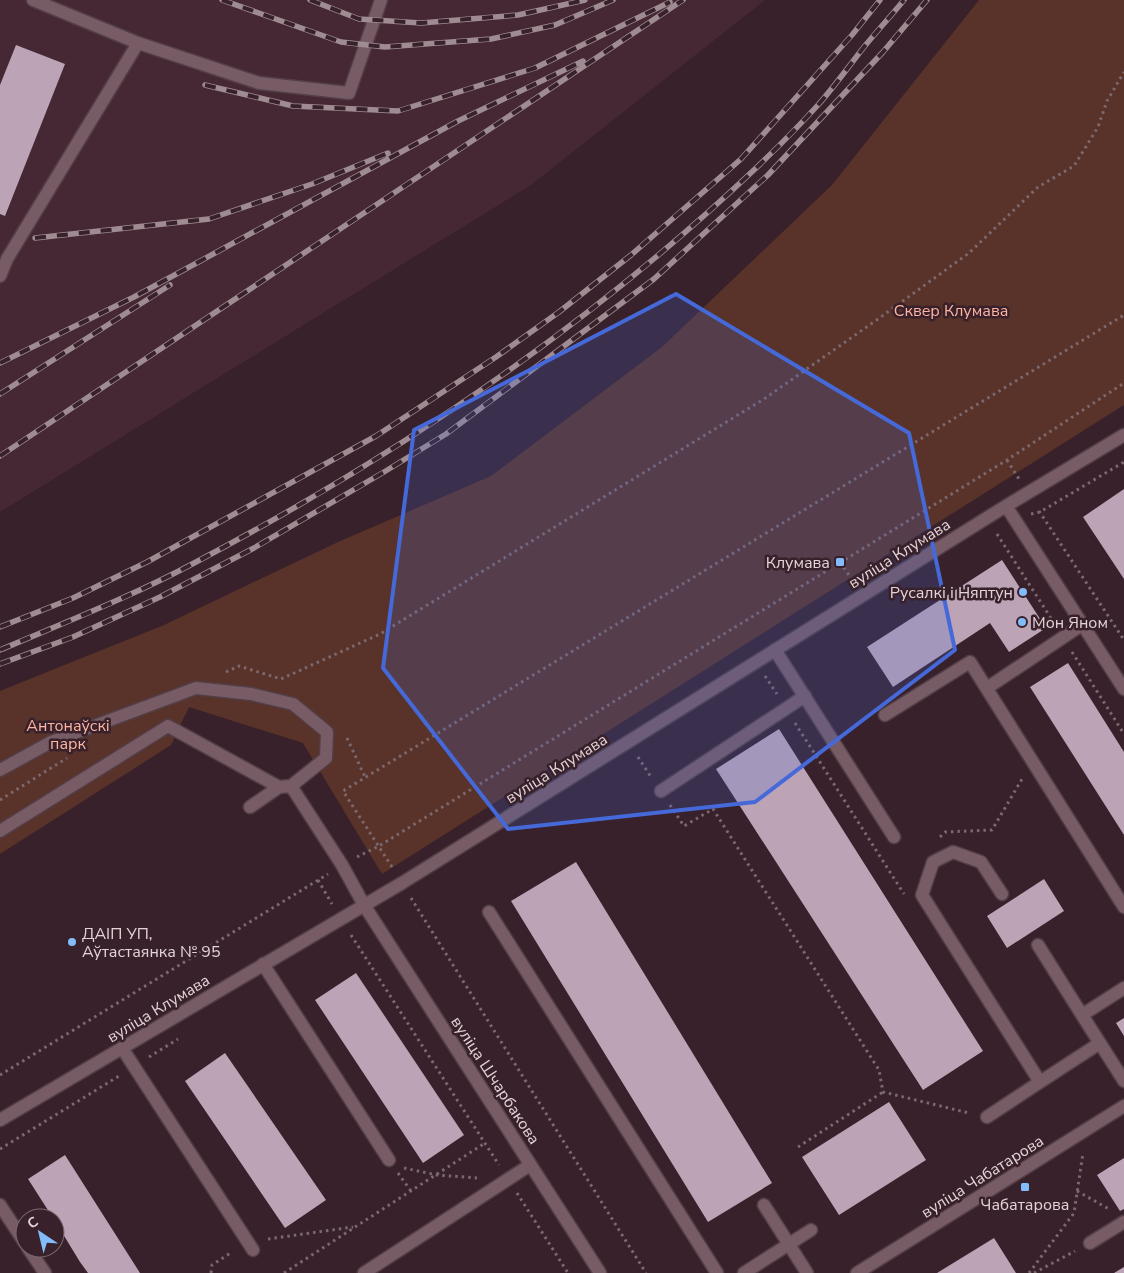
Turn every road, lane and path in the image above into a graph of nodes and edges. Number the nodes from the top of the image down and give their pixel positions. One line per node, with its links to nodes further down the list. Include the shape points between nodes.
1 (32, 0): 3 (street)
2 (381, 0): 3 (street, via 349,93 259,83)
3 (138, 44): 5 (street)
4 (1124, 72): 16 (path, via 1107,102 1098,127 1074,166 1038,187 969,253 764,399 380,634 281,679 239,666)
5 (4, 257): 6 (street)
6 (0, 276)
7 (1124, 315): 34 (path, via 343,791)
8 (1124, 383): 10 (path)
9 (1124, 435): 11 (street, вуліца Клумава)
10 (1007, 460): 11 (path); 34 (path)
11 (1028, 492): 12 (street, вуліца Клумава); 14 (path)
12 (1006, 506): 13 (street); 15 (street, вуліца Клумава)
13 (1083, 624): 18 (street); 19 (street)
14 (1124, 640)
15 (776, 650): 20 (street); 38 (street, вуліца Клумава)
16 (222, 673)
17 (764, 674): 21 (path)
18 (987, 688): 22 (street, via 970,662); 25 (street)
19 (1124, 689)
20 (805, 696): 21 (street); 32 (street)
21 (786, 708): 28 (street); 39 (path)
22 (885, 716)
23 (72, 754): 29 (path)
24 (636, 754): 28 (path)
25 (1033, 760): 33 (path, via 992,830 944,832); 43 (street)
26 (0, 770): 27 (street, via 51,742 196,688 251,694 292,704 327,732 326,758)
27 (285, 786): 30 (street); 31 (street, via 168,726); 35 (street, вуліца Шчарбакова)
28 (660, 791): 55 (path, via 684,826 714,809 879,1070)
29 (0, 800)
30 (250, 807)
31 (0, 831)
32 (894, 837)
33 (939, 838)
34 (379, 846): 35 (path); 38 (path)
35 (342, 865): 36 (path); 42 (street, вуліца Шчарбакова)
36 (318, 880): 45 (path); 52 (path)
37 (906, 882): 39 (path)
38 (402, 883): 42 (street, вуліца Клумава); 85 (path)
39 (901, 890): 41 (path)
40 (1002, 894): 54 (street, via 981,862 953,852 932,862 922,896)
41 (906, 898)
42 (364, 905): 45 (street, вуліца Клумава); 63 (street, вуліца Шчарбакова)
43 (1124, 906)
44 (489, 912): 86 (street)
45 (341, 919): 47 (street, вуліца Клумава); 59 (path)
46 (1038, 944): 49 (street)
47 (264, 964): 51 (street, вуліца Клумава); 62 (street)
48 (1124, 988): 49 (street)
49 (1082, 1015): 50 (street)
50 (1100, 1044): 53 (street); 54 (street)
51 (122, 1048): 58 (street, вуліца Клумава); 76 (street)
52 (0, 1075)
53 (1124, 1081)
54 (1040, 1082): 57 (street)
55 (883, 1092): 57 (path); 60 (path)
56 (1124, 1106): 89 (street, вуліца Чабатарова)
57 (987, 1117)
58 (0, 1120)
59 (485, 1143): 65 (path); 66 (path)
60 (798, 1146)
61 (1084, 1150): 67 (path)
62 (389, 1160)
63 (530, 1165): 66 (street); 84 (street, вуліца Шчарбакова)
64 (402, 1168): 65 (path)
65 (437, 1174): 66 (path); 71 (path)
66 (508, 1180): 82 (street); 83 (path)
67 (1077, 1190): 70 (path); 90 (path, via 1074,1213)
68 (0, 1205): 72 (street)
69 (764, 1205): 75 (street)
70 (1120, 1217): 74 (street)
71 (356, 1226): 76 (path); 81 (path)
72 (15, 1228)
73 (810, 1230): 75 (street)
74 (1090, 1243): 91 (path)
75 (789, 1244): 87 (street); 88 (street)
76 (251, 1246)
77 (233, 1252): 80 (path, via 212,1265)
78 (35, 1258): 79 (street)
79 (45, 1273)
80 (211, 1273)
81 (284, 1273)
82 (364, 1273)
83 (568, 1273)
84 (600, 1273)
85 (646, 1273)
86 (717, 1273)
87 (744, 1273)
88 (807, 1273)
89 (857, 1273)
90 (1029, 1273)
91 (1034, 1273)

